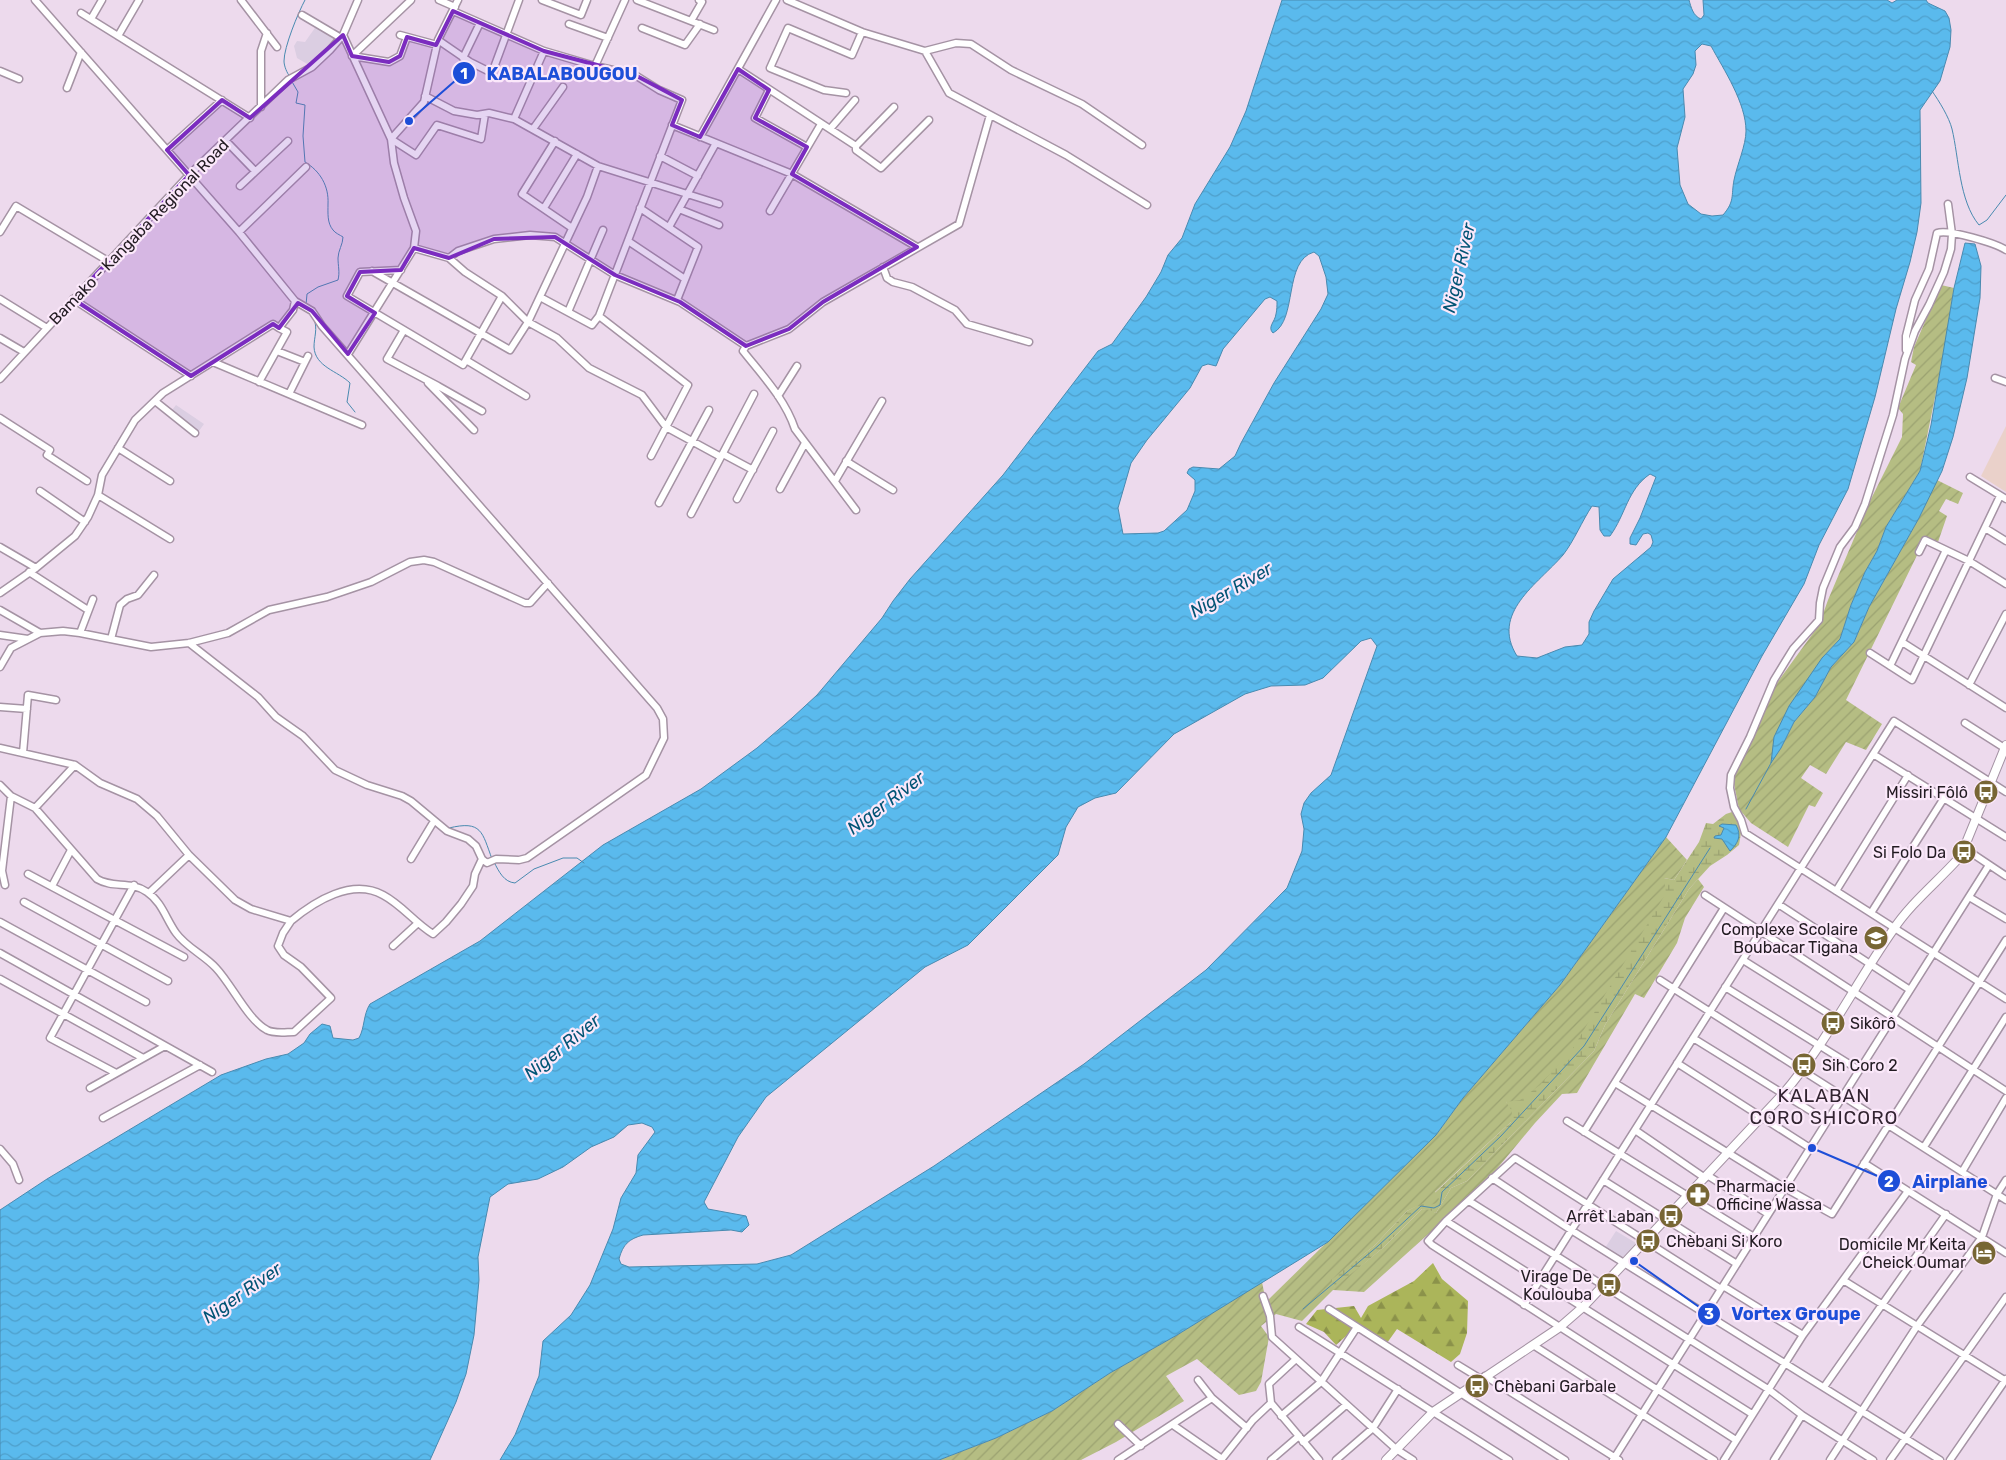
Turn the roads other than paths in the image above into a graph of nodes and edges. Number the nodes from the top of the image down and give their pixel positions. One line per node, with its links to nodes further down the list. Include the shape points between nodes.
1 (35, 0): 38 (street)
2 (102, 0): 21 (street)
3 (139, 0): 31 (street)
4 (241, 0): 29 (street)
5 (358, 0): 32 (street, Bamako - Kangaba Regional Road)
6 (411, 0): 39 (street)
7 (439, 0): 18 (street)
8 (458, 0): 18 (street)
9 (519, 0): 30 (street)
10 (542, 0): 11 (street, via 581,15)
11 (587, 0)
12 (625, 0): 33 (street)
13 (637, 0): 22 (street)
14 (699, 0): 22 (street, via 702,2)
15 (776, 0): 42 (street)
16 (787, 0): 17 (street)
17 (798, 2): 28 (street)
18 (454, 9): 23 (street); 34 (street)
19 (81, 13): 21 (street)
20 (302, 15): 32 (street)
21 (91, 19): 31 (street)
22 (691, 21): 25 (street)
23 (480, 23): 30 (street); 40 (street)
24 (569, 24): 33 (street)
25 (700, 24): 26 (street, via 685,45); 27 (street)
26 (642, 28)
27 (714, 30)
28 (862, 32): 37 (street); 48 (street, via 852,55 788,28 770,68 824,90)
29 (267, 33): 35 (street); 52 (street, via 261,51)
30 (506, 34): 36 (street); 40 (street, via 492,73)
31 (118, 36): 50 (street)
32 (342, 36): 39 (street); 52 (street, Bamako - Kangaba Regional Road, via 312,66 290,79)
33 (608, 38): 41 (street)
34 (438, 43): 39 (street, via 404,36 400,56 390,62); 40 (street); 49 (street)
35 (277, 47)
36 (544, 51): 41 (street); 57 (street)
37 (926, 51): 55 (street, via 949,93); 69 (street, via 956,43 971,44 1011,70 1082,104)
38 (81, 52): 46 (street); 72 (street)
39 (352, 56): 64 (street)
40 (463, 58)
41 (595, 66): 60 (street, via 635,74 682,100)
42 (738, 69): 47 (street); 63 (street)
43 (0, 72): 44 (street)
44 (19, 78)
45 (563, 87): 61 (street)
46 (67, 88)
47 (769, 90): 59 (street); 71 (street, via 755,118)
48 (846, 93)
49 (425, 96): 54 (street, via 454,111); 64 (street, via 424,102)
50 (222, 100): 56 (street); 72 (street)
51 (854, 100): 62 (street)
52 (261, 107): 56 (street, Bamako - Kangaba Regional Road)
53 (894, 107): 70 (street)
54 (485, 114): 57 (street); 64 (street, via 480,139 436,125 416,155)
55 (990, 115): 86 (street, via 1066,154); 101 (street, via 959,224)
56 (250, 118): 65 (street, Bamako - Kangaba Regional Road)
57 (514, 119): 61 (street)
58 (929, 120): 70 (street, via 881,168 856,150)
59 (821, 124): 62 (street); 71 (street)
60 (672, 125): 63 (street); 74 (street)
61 (533, 129): 67 (street)
62 (830, 129): 70 (street)
63 (700, 137): 68 (street)
64 (391, 139): 102 (street, via 394,163 416,231)
65 (226, 140): 77 (street); 79 (street, Bamako - Kangaba Regional Road)
66 (288, 141): 77 (street)
67 (555, 141): 73 (street); 87 (street, via 522,194)
68 (716, 143): 78 (street); 80 (street)
69 (1142, 145)
70 (856, 146)
71 (808, 147): 78 (street)
72 (167, 150): 79 (street)
73 (577, 154): 75 (street); 87 (street)
74 (660, 156): 80 (street); 81 (street)
75 (598, 166): 81 (street); 94 (street)
76 (306, 167): 97 (street)
77 (255, 171): 82 (street)
78 (792, 174): 90 (street); 101 (street)
79 (189, 175): 97 (street); 106 (street, Bamako - Kangaba Regional Road)
80 (698, 176): 83 (street)
81 (650, 182): 83 (street); 88 (street)
82 (240, 186)
83 (688, 194): 84 (street); 89 (street)
84 (718, 204)
85 (1948, 204): 98 (street)
86 (1147, 205)
87 (544, 208): 94 (street)
88 (640, 208): 93 (street); 99 (street)
89 (680, 209): 92 (street); 93 (street)
90 (770, 211)
91 (2, 223): 96 (street); 106 (street, via 16,206)
92 (719, 225)
93 (669, 227): 111 (street, via 698,247)
94 (572, 228): 100 (street)
95 (603, 230): 105 (street)
96 (0, 232)
97 (239, 232): 118 (street)
98 (1952, 234): 103 (street); 133 (street, via 1944,272); 133 (street, via 1940,232 1936,235 1909,327)
99 (628, 240): 110 (street); 111 (street)
100 (565, 242): 104 (street, via 555,237 530,235 494,239 458,251); 105 (street); 114 (street)
101 (917, 247): 107 (street)
102 (414, 248): 104 (street); 108 (street)
103 (2006, 250)
104 (449, 258): 113 (street)
105 (590, 259): 110 (street); 119 (street)
106 (108, 262): 116 (street, Bamako - Kangaba Regional Road)
107 (883, 267): 128 (street, via 886,278 912,287 955,310 967,324); 129 (street, via 823,302 789,329)
108 (401, 270): 109 (street); 112 (street)
109 (372, 271): 112 (street); 120 (street, via 360,272 346,296)
110 (615, 275): 117 (street); 121 (street)
111 (686, 279): 117 (street)
112 (393, 283): 120 (street); 126 (street)
113 (502, 296): 122 (street); 126 (street)
114 (540, 297): 119 (street); 122 (street)
115 (0, 299): 123 (street)
116 (73, 299): 123 (street, Bamako - Kangaba Regional Road); 137 (street)
117 (677, 300): 129 (street)
118 (295, 302): 124 (street); 132 (street, via 312,311)
119 (568, 312): 121 (street, via 592,325)
120 (375, 313): 125 (street); 132 (street)
121 (599, 316): 153 (street, via 688,385)
122 (528, 322): 126 (street, via 510,350); 153 (street, via 557,338 589,368 642,396)
123 (46, 328): 131 (street, Bamako - Kangaba Regional Road)
124 (279, 328): 130 (street, via 287,332); 135 (street, via 273,324)
125 (404, 330): 134 (street, via 463,365); 140 (street, via 387,359)
126 (481, 334): 134 (street)
127 (0, 338): 131 (street)
128 (1029, 342)
129 (746, 346): 146 (street, via 743,351)
130 (277, 351): 141 (street); 143 (street, via 306,359)
131 (24, 352): 139 (street, Bamako - Kangaba Regional Road)
132 (348, 354): 188 (street)
133 (1905, 359): 233 (street, via 1894,415 1865,504 1855,528 1840,547 1823,588 1819,620 1793,649 1774,680 1731,776 1734,807 1746,833)
134 (466, 360): 145 (street)
135 (213, 362): 137 (street); 141 (street)
136 (797, 366): 146 (street)
137 (191, 376): 147 (street)
138 (1995, 378): 142 (street)
139 (0, 379)
140 (425, 380): 150 (street); 154 (street)
141 (259, 382): 143 (street)
142 (2006, 382)
143 (289, 394): 152 (street)
144 (754, 394): 160 (street)
145 (526, 396)
146 (778, 396): 158 (street)
147 (155, 401): 156 (street); 159 (street, via 135,420)
148 (882, 401): 162 (street)
149 (709, 410): 157 (street)
150 (482, 411)
151 (0, 418): 165 (street, via 50,450 47,455)
152 (362, 425)
153 (666, 427): 157 (street); 161 (street)
154 (474, 430)
155 (773, 431): 163 (street)
156 (195, 433)
157 (692, 441): 160 (street); 174 (street)
158 (805, 443): 167 (street); 168 (street)
159 (118, 448): 166 (street); 171 (street, via 102,476)
160 (722, 455): 163 (street); 176 (street)
161 (651, 456)
162 (846, 462): 167 (street); 169 (street)
163 (753, 470): 173 (street)
164 (1970, 477): 172 (street)
165 (87, 481)
166 (170, 481)
167 (834, 481): 175 (street)
168 (780, 489)
169 (893, 490)
170 (40, 491): 177 (street)
171 (98, 496): 177 (street); 179 (street)
172 (2003, 497): 178 (street)
173 (737, 499)
174 (659, 503)
175 (856, 510)
176 (691, 514)
177 (84, 522): 185 (street, via 75,536)
178 (1985, 528): 180 (street); 184 (street)
179 (170, 539)
180 (2006, 541)
181 (0, 547): 185 (street)
182 (1946, 550): 183 (street, via 1925,540); 184 (street); 200 (street)
183 (1919, 552)
184 (1969, 560): 189 (street); 203 (street)
185 (36, 568): 186 (street)
186 (29, 572): 190 (street); 193 (street)
187 (154, 575): 199 (street, via 138,595 120,605)
188 (548, 583): 201 (street, via 530,603 525,603 434,562 410,562 371,582 327,597 269,610 228,633); 231 (street, via 658,708 663,719 664,738 646,775 527,858 487,863)
189 (2006, 584)
190 (0, 593)
191 (93, 599): 193 (street)
192 (0, 610): 195 (street)
193 (88, 610): 196 (street)
194 (2006, 614): 206 (street)
195 (40, 633): 196 (street); 198 (street)
196 (80, 633): 199 (street)
197 (0, 635): 198 (street)
198 (28, 639): 205 (street, via 11,648)
199 (112, 639): 201 (street, via 151,647)
200 (1902, 642): 203 (street); 204 (street)
201 (188, 643): 225 (street, via 258,697 276,717 303,736 335,770 402,796)
202 (1870, 654): 204 (street)
203 (1923, 655): 204 (street, via 1912,680); 206 (street)
204 (1890, 666)
205 (0, 667)
206 (1969, 684): 209 (street)
207 (56, 700): 210 (street, via 28,695)
208 (0, 707): 210 (street)
209 (2006, 708)
210 (27, 709): 214 (street)
211 (1965, 723): 213 (street)
212 (0, 748): 214 (street)
213 (2006, 748): 218 (main road)
214 (23, 753): 216 (street)
215 (1873, 754): 217 (street); 218 (street, via 1894,721); 233 (street)
216 (75, 765): 223 (street); 229 (street, via 100,783 145,805)
217 (1908, 775): 222 (street); 239 (street)
218 (1991, 783): 220 (street); 224 (main road)
219 (0, 785): 221 (street)
220 (2006, 792)
221 (11, 796): 223 (street); 237 (street, via 2,871)
222 (1944, 798): 224 (street); 246 (street)
223 (35, 808): 228 (street)
224 (1977, 819): 226 (street); 227 (main road)
225 (434, 821): 230 (street); 231 (street, via 447,831 468,839 476,846)
226 (2006, 837)
227 (1964, 848): 232 (street); 252 (main road, via 1957,860)
228 (71, 850): 236 (street, via 96,879 105,884); 238 (street)
229 (189, 855): 240 (street); 249 (street, via 235,900)
230 (411, 859)
231 (482, 859): 251 (street, via 473,886 446,922 433,934)
232 (1989, 865): 235 (street); 242 (street)
233 (1801, 868): 239 (street); 244 (street)
234 (28, 874): 238 (street)
235 (2006, 876)
236 (134, 885): 240 (street); 248 (street)
237 (5, 886)
238 (52, 886): 248 (street)
239 (1836, 891): 246 (street)
240 (148, 893): 249 (street, via 162,907 183,941 216,968 256,1023 269,1032 294,1032 333,1001 278,946)
241 (1705, 896): 245 (street)
242 (1969, 897): 247 (street); 258 (street)
243 (24, 902): 255 (street)
244 (1778, 904): 253 (street); 261 (street)
245 (1724, 908): 253 (street); 268 (street)
246 (1871, 913): 252 (street)
247 (2006, 919)
248 (114, 920): 255 (street); 259 (street)
249 (291, 921): 251 (street, via 324,899 355,889 383,895)
250 (0, 922): 262 (street)
251 (418, 923): 256 (street)
252 (1894, 928): 258 (street); 261 (main road)
253 (1760, 932): 260 (street); 270 (street)
254 (2006, 940): 266 (street)
255 (101, 944): 262 (street); 265 (street)
256 (393, 946)
257 (0, 952): 271 (street)
258 (1933, 953): 266 (street); 269 (street)
259 (184, 957)
260 (1743, 960): 267 (street); 278 (street)
261 (1870, 964): 269 (street); 270 (main road)
262 (87, 970): 271 (street); 273 (street)
263 (0, 979): 275 (street)
264 (1660, 980): 268 (street)
265 (168, 981)
266 (1980, 982): 272 (street); 282 (street)
267 (1725, 987): 274 (street); 281 (street)
268 (1673, 988): 274 (street); 291 (street)
269 (1910, 990): 277 (street)
270 (1853, 992): 277 (street); 278 (main road)
271 (74, 994): 275 (street); 280 (street)
272 (2006, 999)
273 (146, 1002)
274 (1710, 1012): 279 (street); 288 (street)
275 (63, 1014): 283 (street); 290 (street, via 50,1038)
276 (2006, 1016): 287 (street)
277 (1892, 1018): 282 (street); 286 (street)
278 (1837, 1019): 281 (main road)
279 (1693, 1038): 284 (street); 294 (street)
280 (165, 1046): 283 (street); 285 (street)
281 (1820, 1046): 286 (street); 288 (main road)
282 (1938, 1047): 287 (street); 302 (street)
283 (144, 1058): 290 (street)
284 (1677, 1063): 297 (street); 298 (street)
285 (200, 1066): 289 (street); 299 (street)
286 (1859, 1070): 295 (street)
287 (1973, 1070): 293 (street); 306 (street)
288 (1803, 1071): 294 (main road); 295 (street)
289 (212, 1072)
290 (116, 1074): 292 (street)
291 (1615, 1083): 297 (street); 304 (street)
292 (90, 1088)
293 (2006, 1091)
294 (1784, 1094): 298 (main road); 301 (street)
295 (1843, 1096): 301 (street); 302 (street)
296 (2006, 1098): 311 (street)
297 (1651, 1105): 303 (street); 308 (street)
298 (1762, 1117): 305 (street); 308 (main road)
299 (103, 1118)
300 (1567, 1121): 304 (street)
301 (1827, 1122): 305 (street)
302 (1888, 1125): 306 (street); 310 (street)
303 (1635, 1130): 309 (street); 312 (street)
304 (1584, 1132): 309 (street)
305 (1810, 1148): 317 (street)
306 (1924, 1148): 311 (street)
307 (0, 1149): 314 (street, via 13,1164)
308 (1728, 1153): 312 (main road); 317 (street)
309 (1620, 1154): 315 (street); 320 (street)
310 (1864, 1163): 317 (street, via 1832,1214); 318 (street)
311 (1962, 1172): 319 (street)
312 (1706, 1176): 320 (main road); 324 (street)
313 (1492, 1178): 322 (street); 323 (street, via 1514,1158); 328 (street)
314 (19, 1180)
315 (1603, 1180): 323 (street); 326 (street)
316 (2006, 1180): 319 (street)
317 (1785, 1188): 324 (street)
318 (1908, 1191): 325 (street); 337 (street)
319 (1997, 1194): 321 (street); 330 (street)
320 (1688, 1196): 326 (main road); 329 (street)
321 (2006, 1200)
322 (1469, 1201): 327 (street); 333 (street)
323 (1588, 1204): 328 (street); 331 (street)
324 (1768, 1214): 329 (street)
325 (1946, 1214): 330 (street); 343 (street)
326 (1666, 1219): 331 (main road); 335 (street)
327 (1446, 1221): 336 (street); 342 (street, via 1428,1241)
328 (1571, 1230): 333 (street); 334 (street)
329 (1754, 1237): 335 (street)
330 (1982, 1237): 332 (street); 347 (street)
331 (1646, 1241): 334 (main road); 339 (street)
332 (2006, 1253)
333 (1555, 1256): 336 (street); 338 (street)
334 (1625, 1264): 338 (main road); 346 (street)
335 (1737, 1264): 339 (street)
336 (1540, 1280): 342 (street); 344 (street)
337 (1843, 1280): 343 (street); 351 (street)
338 (1604, 1286): 344 (main road); 352 (street)
339 (1722, 1287): 346 (street); 351 (street)
340 (1263, 1296): 356 (street, via 1270,1316 1272,1337)
341 (2006, 1297): 355 (street)
342 (1524, 1304): 350 (street)
343 (1882, 1304): 347 (street); 364 (street)
344 (1582, 1307): 350 (main road); 358 (street)
345 (1328, 1310): 349 (street)
346 (1706, 1313): 352 (street); 357 (street)
347 (1917, 1326): 355 (street); 372 (street)
348 (1299, 1327): 354 (street)
349 (1357, 1327): 354 (street); 368 (street)
350 (1560, 1327): 353 (main road); 367 (street)
351 (1803, 1335): 357 (street)
352 (1689, 1340): 358 (street); 366 (street)
353 (1533, 1345): 360 (main road); 374 (street)
354 (1340, 1353): 363 (street); 365 (street)
355 (1964, 1355): 362 (street); 382 (street)
356 (1296, 1359): 363 (street); 370 (street, via 1269,1384)
357 (1784, 1362): 364 (street); 366 (street)
358 (1674, 1364): 367 (street); 375 (street)
359 (1458, 1365): 360 (street)
360 (1483, 1377): 368 (main road); 389 (street)
361 (1198, 1380): 369 (street)
362 (2006, 1380): 405 (street)
363 (1321, 1382): 371 (street); 377 (street)
364 (1824, 1387): 372 (street)
365 (1398, 1389): 373 (street); 381 (street)
366 (1768, 1389): 375 (street); 376 (street)
367 (1658, 1390): 374 (street); 384 (street)
368 (1460, 1393): 373 (main road); 397 (street)
369 (1212, 1398): 379 (street); 380 (street)
370 (1271, 1403): 377 (street); 380 (street)
371 (1346, 1404): 381 (street); 383 (street)
372 (1861, 1410): 382 (street); 385 (street)
373 (1433, 1412): 387 (main road); 396 (street)
374 (1642, 1414): 389 (street); 398 (street)
375 (1752, 1414): 384 (street)
376 (1802, 1415): 385 (street); 400 (street)
377 (1281, 1416): 383 (street)
378 (1118, 1424): 386 (street)
379 (1173, 1425): 386 (street); 388 (street)
380 (1247, 1428): 388 (street)
381 (1373, 1428): 387 (street); 393 (street)
382 (1906, 1438): 403 (street); 404 (street)
383 (1301, 1439): 391 (street); 392 (street)
384 (1736, 1440): 399 (street)
385 (1842, 1441): 401 (street); 402 (street)
386 (1141, 1446): 390 (street)
387 (1396, 1449): 394 (main road); 395 (street)
388 (1222, 1459)
389 (1616, 1459)
390 (1118, 1460)
391 (1271, 1460)
392 (1319, 1460)
393 (1336, 1460)
394 (1386, 1460)
395 (1413, 1460)
396 (1509, 1460)
397 (1565, 1460)
398 (1714, 1460)
399 (1724, 1460)
400 (1774, 1460)
401 (1830, 1460)
402 (1872, 1460)
403 (1890, 1460)
404 (1940, 1460)
405 (1950, 1460)

